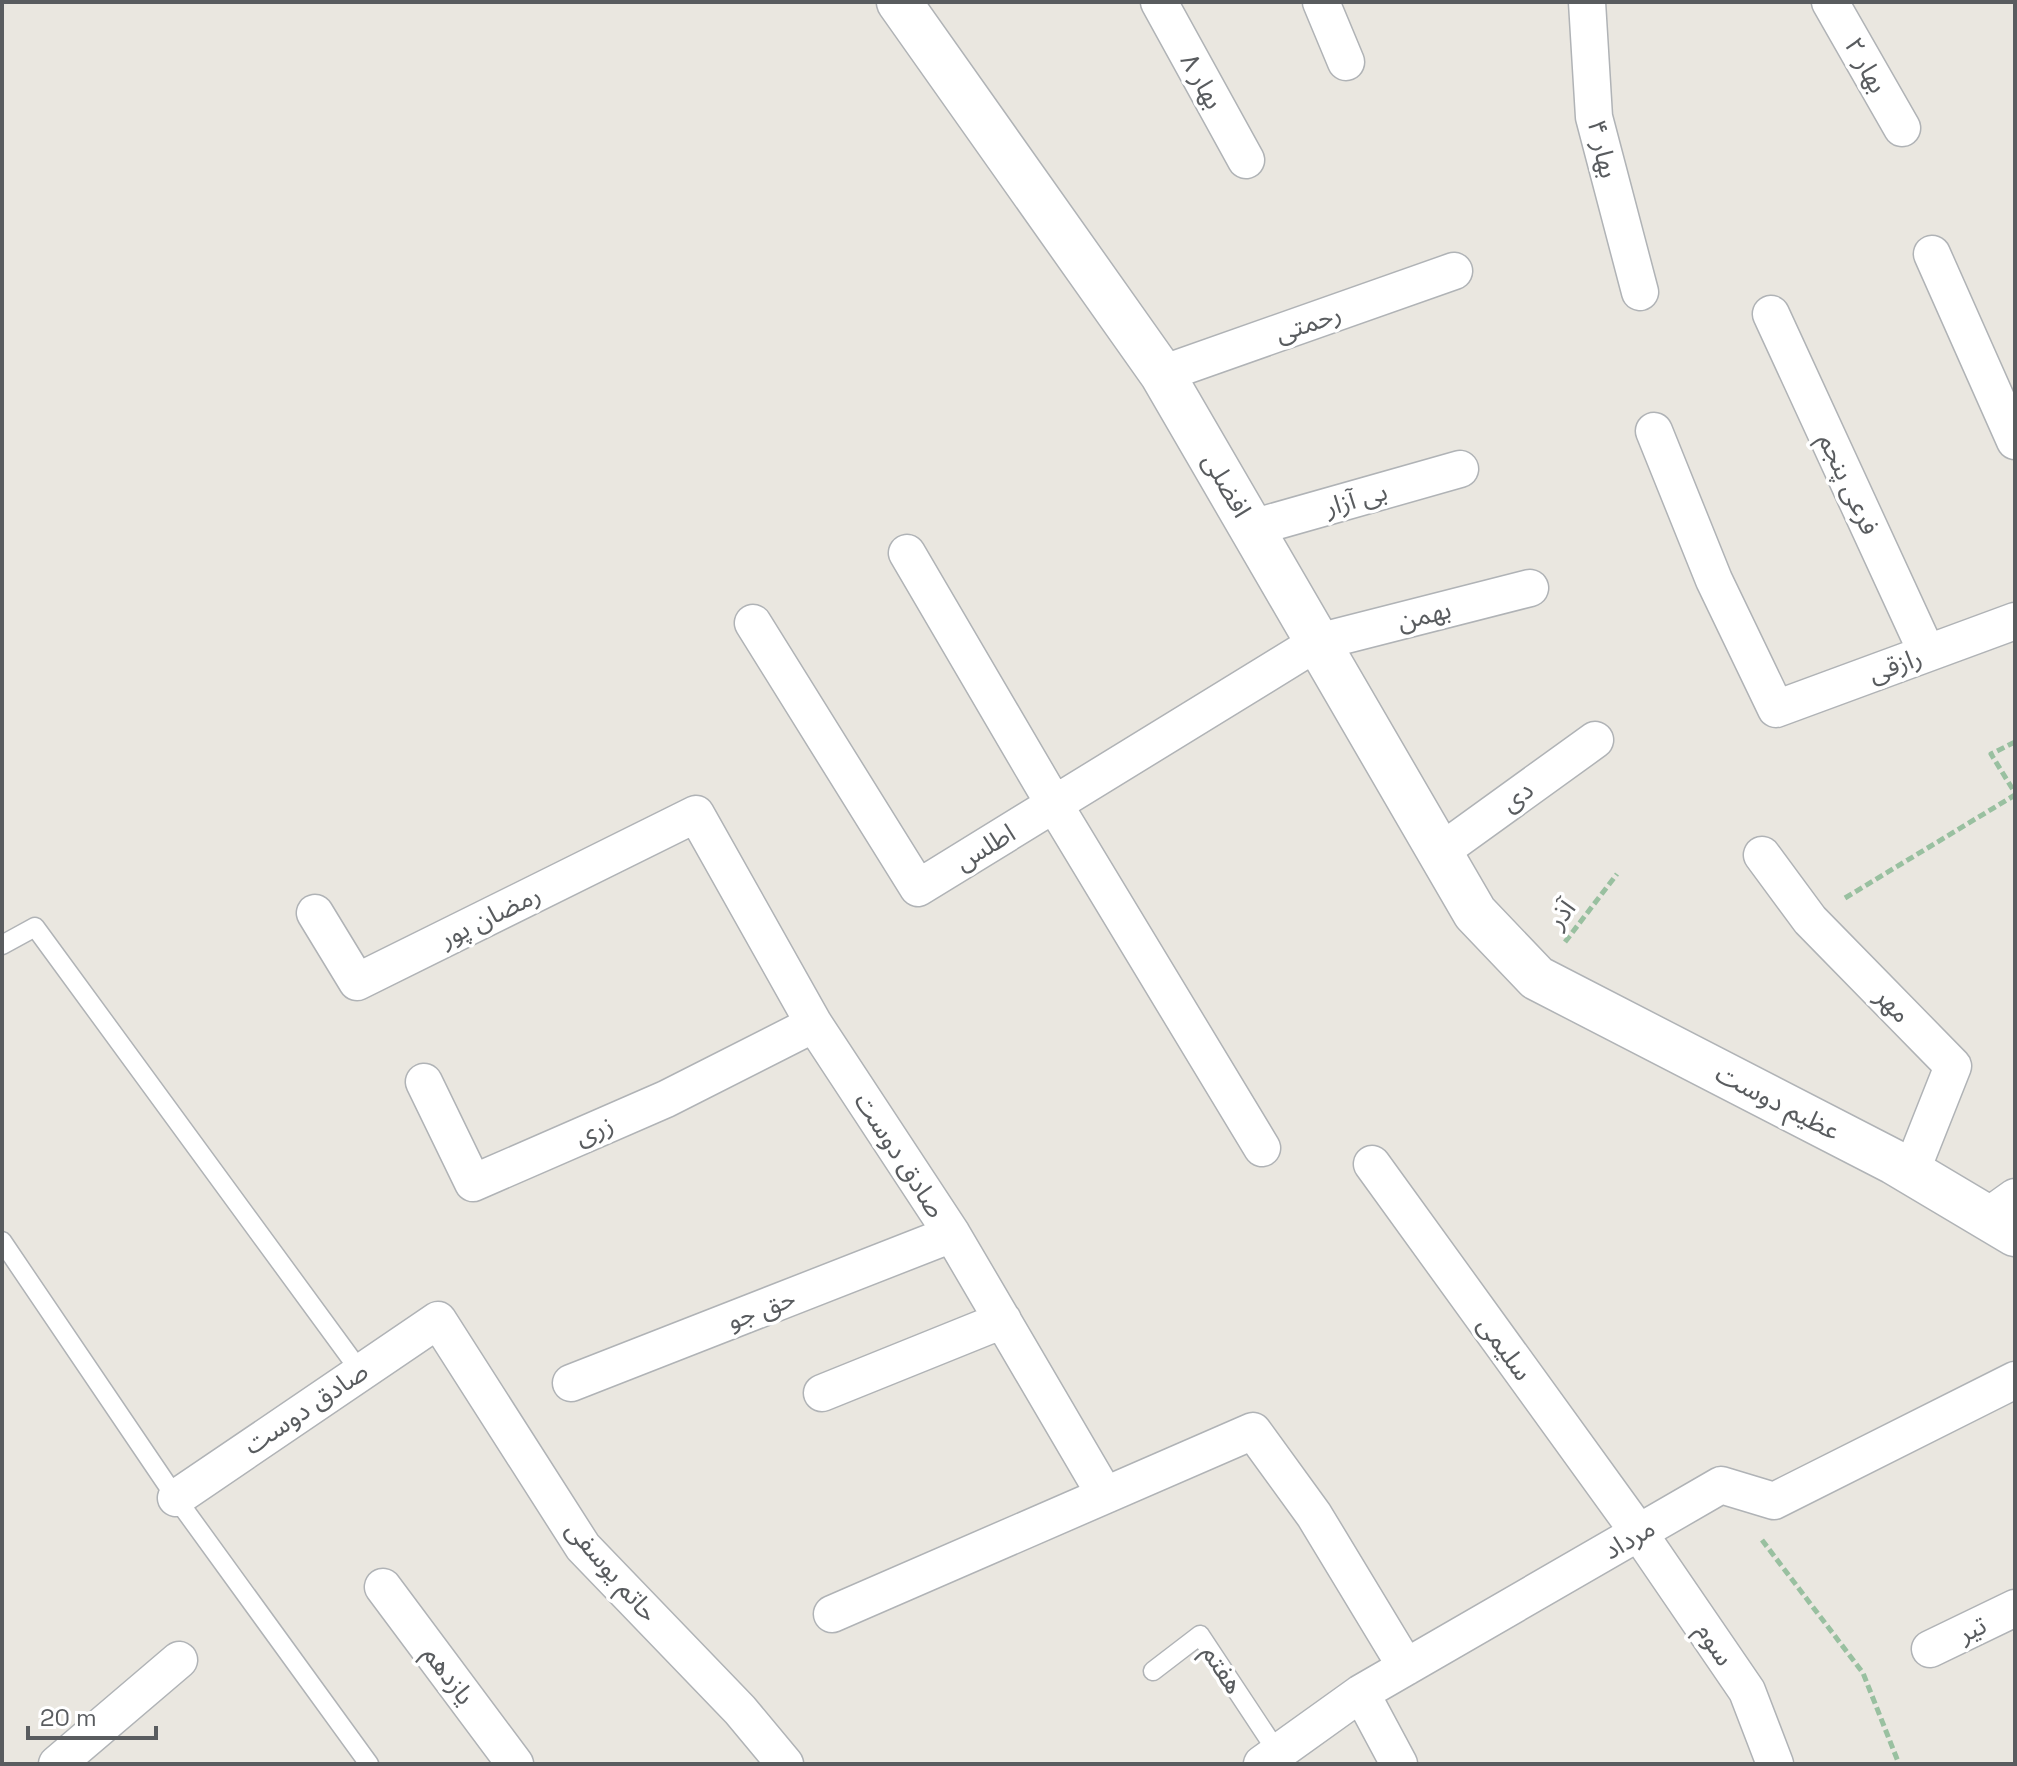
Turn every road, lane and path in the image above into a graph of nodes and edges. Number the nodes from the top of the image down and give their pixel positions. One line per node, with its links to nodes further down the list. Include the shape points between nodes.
1 (899, 2): 13 (street, افضلی)
2 (1159, 2): 8 (street, بهار ۸)
3 (1321, 2): 6 (street)
4 (1587, 2): 11 (street, بهار ۴, via 1594,117)
5 (1830, 2): 7 (street, بهار ۲)
6 (1346, 62)
7 (1902, 128)
8 (1246, 160)
9 (1932, 254): 15 (street)
10 (1454, 271): 13 (street, رحمتی)
11 (1640, 292)
12 (1771, 314): 23 (street, فرعی پنجم)
13 (1162, 374): 17 (street, افضلی)
14 (1654, 431): 23 (street, رازقی, via 1714,580 1776,709)
15 (2015, 441)
16 (1460, 469): 17 (street, بی آزار)
17 (1252, 528): 22 (street, افضلی)
18 (907, 553): 27 (street)
19 (1530, 588): 22 (street, بهمن)
20 (2015, 621): 23 (street, رازقی)
21 (753, 623): 27 (street, اطلس, via 918,888)
22 (1318, 642): 27 (street, اطلس); 29 (street, افضلی)
23 (1927, 653)
24 (1595, 740): 29 (street, دی)
25 (2015, 742): 26 (path, via 1991,754)
26 (2015, 794): 33 (path)
27 (1054, 804): 38 (street)
28 (696, 814): 32 (street, رمضان پور, via 357,982); 36 (street, صادق دوست)
29 (1440, 852): 35 (street, افضلی, via 1475,913)
30 (1762, 855): 33 (street, مهر)
31 (1617, 874): 35 (path, آذر)
32 (315, 913)
33 (1810, 920): 40 (street, مهر, via 1953,1066)
34 (2, 945): 46 (lane, via 35,927)
35 (1537, 978): 40 (street, عظیم دوست)
36 (814, 1024): 37 (street, زری, via 666,1099 473,1183); 42 (street, صادق دوست)
37 (424, 1082)
38 (1262, 1148)
39 (1372, 1164): 53 (street, سلیمی)
40 (1911, 1172): 41 (street, عظیم دوست)
41 (2006, 1216)
42 (952, 1234): 45 (street, صادق دوست); 48 (street, حق جو)
43 (2, 1241): 52 (lane)
44 (438, 1320): 46 (street, صادق دوست); 66 (street, حاتم یوسفی, via 583,1547)
45 (1003, 1320): 49 (street); 51 (street, صادق دوست)
46 (360, 1371): 52 (street, صادق دوست)
47 (2015, 1380): 50 (street, via 1774,1501)
48 (571, 1383)
49 (822, 1393)
50 (1721, 1485): 53 (street, مرداد); 69 (path, via 1863,1673)
51 (1105, 1495): 56 (street); 59 (street, via 1253,1431 1314,1515)
52 (176, 1498): 64 (lane)
53 (1639, 1533): 59 (street, مرداد); 68 (street, سوم, via 1747,1691)
54 (383, 1587): 65 (street, یازدهم)
55 (2015, 1608): 57 (street, تیر)
56 (832, 1614)
57 (1930, 1649)
58 (179, 1660): 63 (street)
59 (1406, 1667): 61 (street, مرداد)
60 (1153, 1671): 62 (lane, هفتم, via 1200,1635)
61 (1361, 1693): 62 (street, مرداد); 67 (street)
62 (1270, 1758)
63 (57, 1764)
64 (369, 1764)
65 (515, 1764)
66 (785, 1764)
67 (1399, 1764)
68 (1775, 1764)
69 (1899, 1764)

